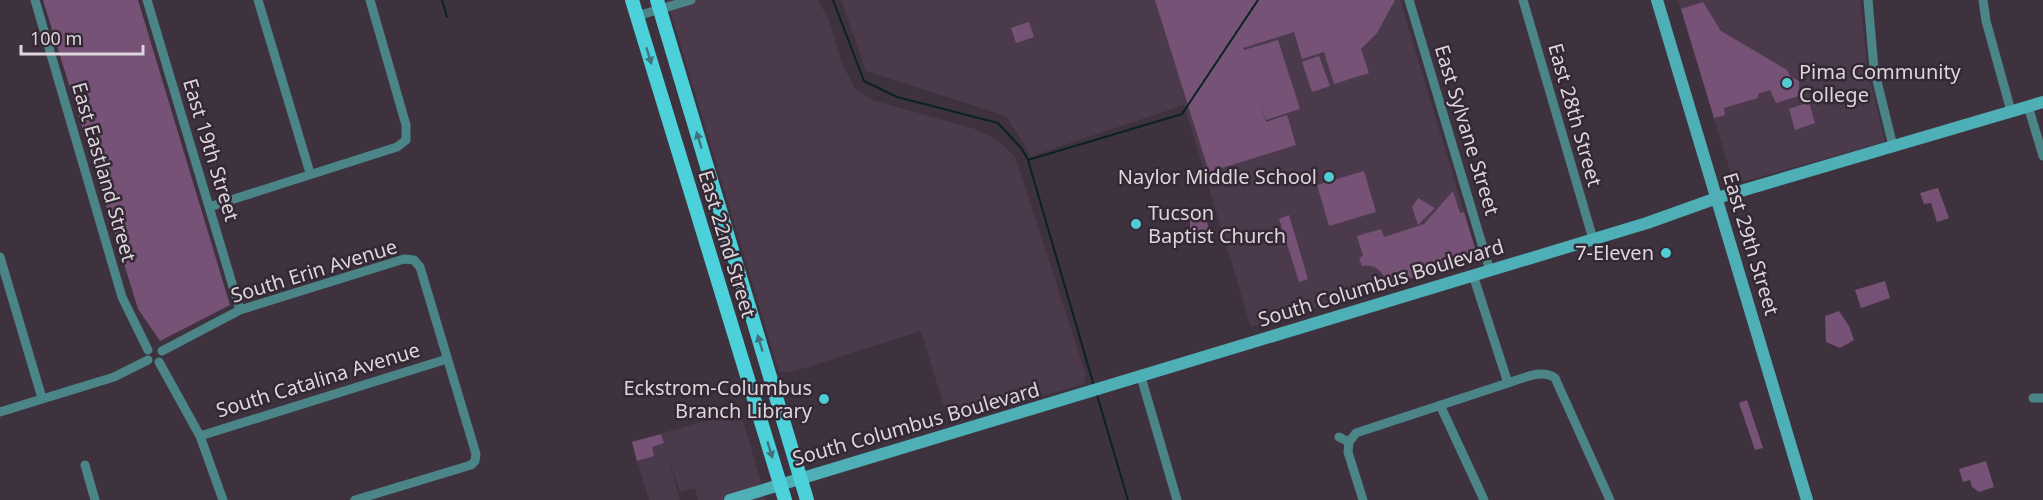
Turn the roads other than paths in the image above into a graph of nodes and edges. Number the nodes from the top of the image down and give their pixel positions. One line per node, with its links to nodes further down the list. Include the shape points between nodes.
1 (35, 0): 27 (street, East Eastland Street, via 122,297)
2 (147, 0): 21 (street, East 19th Street)
3 (258, 0): 19 (street)
4 (369, 0): 19 (street, via 408,141)
5 (632, 0): 13 (main road, East 22nd Street)
6 (691, 0): 12 (street)
7 (1409, 0): 24 (street, East Sylvane Street)
8 (1522, 0): 22 (street, East 28th Street)
9 (1657, 0): 20 (street, East 29th Street)
10 (1868, 0): 17 (street, via 1874,69)
11 (1983, 0): 16 (street)
12 (658, 5): 13 (street); 41 (main road, East 22nd Street, one-way to 12)
13 (637, 16): 42 (main road, East 22nd Street, one-way to 42)
14 (2043, 102): 15 (street, South Columbus Boulevard)
15 (2028, 106): 16 (street, South Columbus Boulevard); 18 (street)
16 (2011, 111): 17 (street, South Columbus Boulevard)
17 (1893, 146): 20 (street, South Columbus Boulevard)
18 (2043, 156)
19 (310, 173): 21 (street)
20 (1717, 198): 22 (street, South Columbus Boulevard); 53 (street, East 29th Street)
21 (209, 207): 26 (street, East 19th Street)
22 (1593, 239): 24 (street, South Columbus Boulevard)
23 (0, 257): 34 (street)
24 (1490, 271): 25 (street, South Columbus Boulevard)
25 (1473, 275): 32 (street, South Columbus Boulevard); 33 (street)
26 (240, 310): 28 (street, South Erin Avenue); 29 (street, South Erin Avenue, via 404,259 416,260)
27 (148, 350): 28 (street, via 155,346); 30 (street)
28 (162, 351): 31 (street)
29 (447, 359): 37 (street, South Catalina Avenue); 45 (street, via 475,461)
30 (148, 360): 31 (street); 34 (street, via 114,377)
31 (159, 362): 37 (street)
32 (1138, 378): 41 (street, South Columbus Boulevard); 49 (street)
33 (1508, 383): 35 (street); 52 (street, via 1553,371)
34 (42, 398): 36 (street)
35 (1440, 405): 39 (street, via 1356,433); 51 (street)
36 (0, 411)
37 (200, 436): 44 (street)
38 (1339, 437): 39 (street)
39 (1349, 442): 50 (street, via 1348,452)
40 (85, 465): 43 (street)
41 (800, 478): 42 (street, South Columbus Boulevard); 48 (main road, East 22nd Street)
42 (780, 484): 46 (street, South Columbus Boulevard); 47 (main road, East 22nd Street)
43 (94, 500)
44 (223, 500)
45 (355, 500)
46 (730, 500)
47 (785, 500)
48 (807, 500)
49 (1177, 500)
50 (1364, 500)
51 (1484, 500)
52 (1611, 500)
53 (1807, 500)

